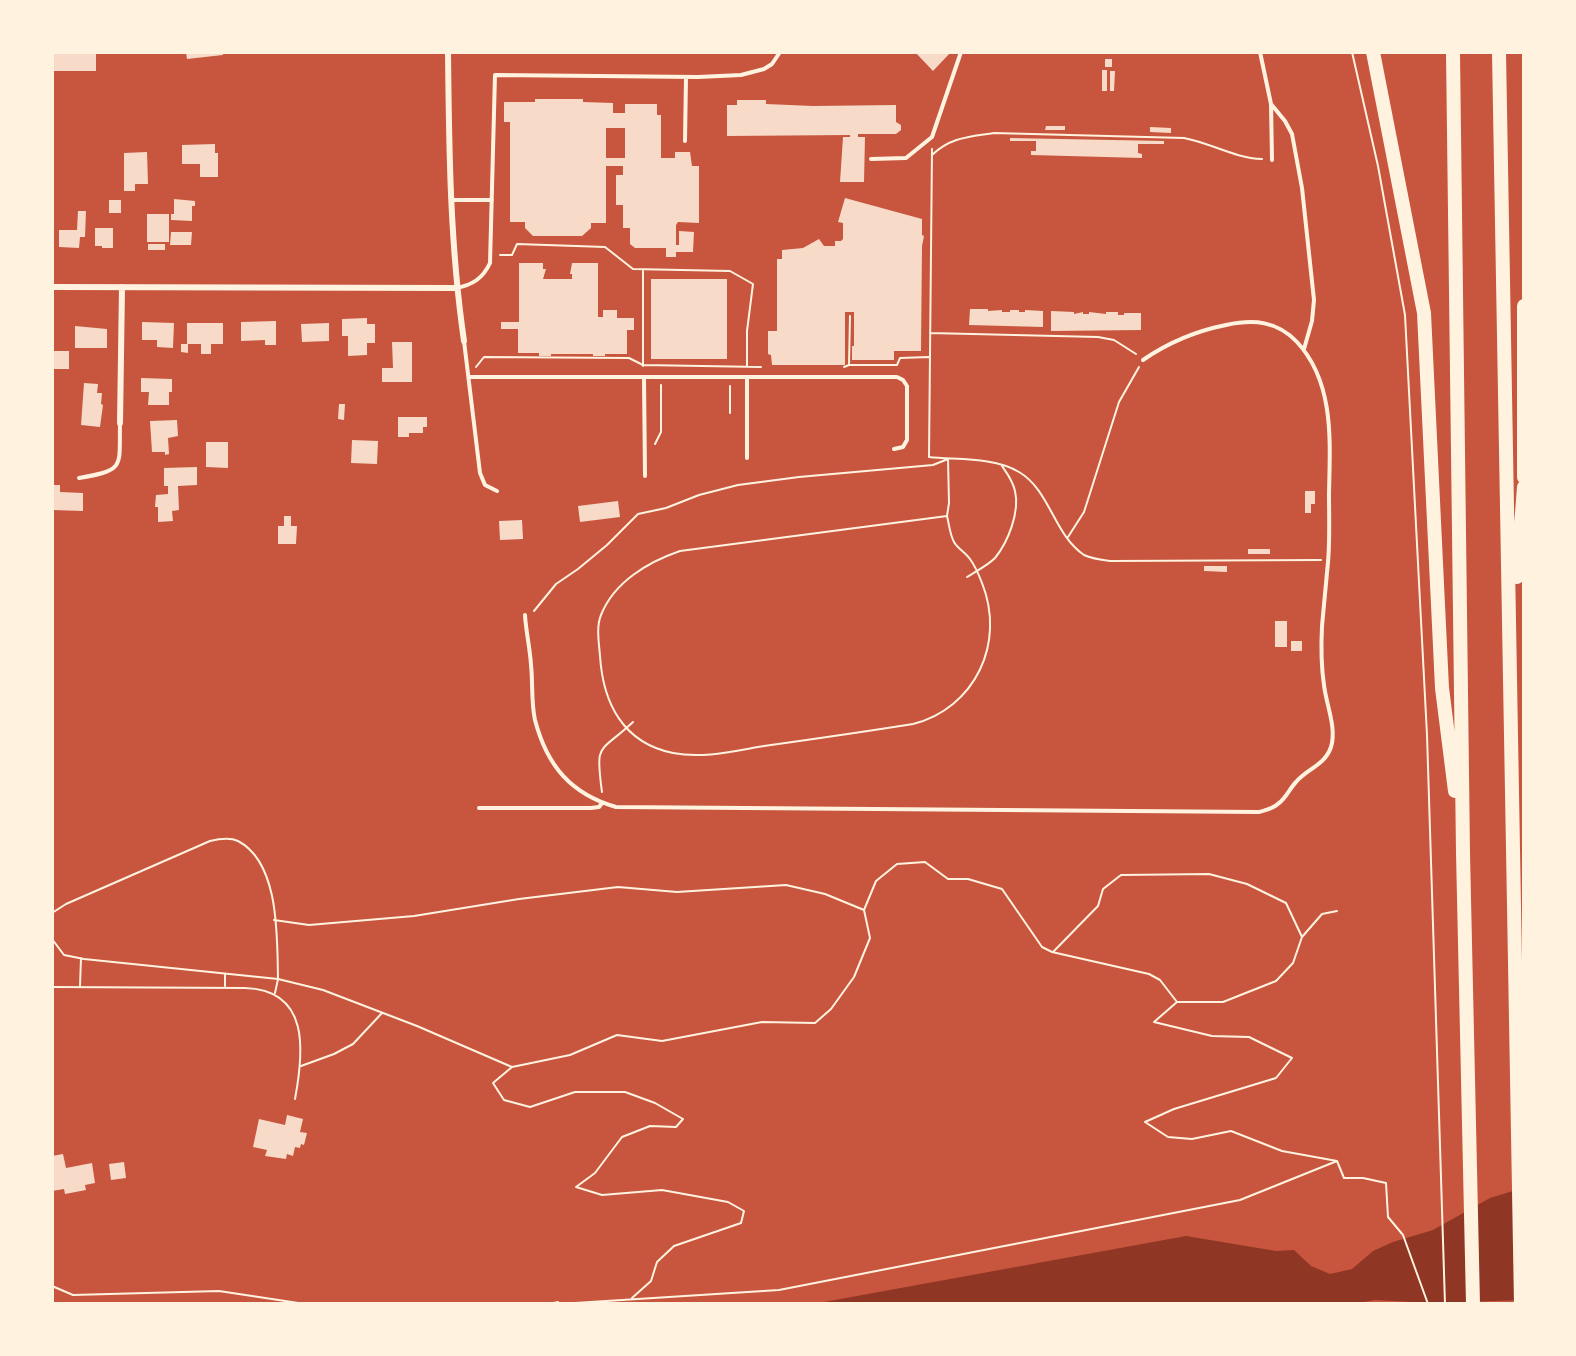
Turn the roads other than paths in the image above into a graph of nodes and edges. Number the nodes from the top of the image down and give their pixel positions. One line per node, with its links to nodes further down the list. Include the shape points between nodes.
1 (448, 52): 13 (street)
2 (780, 52): 8 (lane, via 772,64 756,72)
3 (961, 52): 11 (lane, via 932,137 906,158)
4 (1260, 52): 9 (lane)
5 (1373, 52): 37 (highway, via 1424,313 1442,688)
6 (1453, 52): 37 (highway)
7 (1499, 52): 34 (highway)
8 (686, 77): 10 (lane); 14 (lane, via 495,75)
9 (1271, 105): 12 (lane); 20 (lane, via 1292,134 1302,188 1314,300)
10 (685, 141)
11 (870, 159)
12 (1272, 160)
13 (451, 200): 14 (lane); 17 (street)
14 (492, 200): 17 (lane, via 491,255 486,272 471,284)
15 (52, 287): 16 (street)
16 (122, 287): 17 (street); 25 (street)
17 (456, 288): 19 (street)
18 (1524, 306): 29 (highway)
19 (464, 341): 22 (lane)
20 (1304, 350): 21 (lane, via 1281,328 1252,321 1190,335); 35 (lane, via 1317,370 1330,440 1321,663 1331,717 1331,746 1318,765 1296,781 1271,809 1258,812 627,808)
21 (1143, 360)
22 (469, 377): 23 (lane); 32 (lane, via 482,480)
23 (644, 377): 24 (lane); 28 (lane)
24 (747, 377): 26 (lane, via 900,378 907,386 907,440 903,447); 27 (lane)
25 (120, 423): 30 (lane, via 119,463 112,471)
26 (894, 449)
27 (747, 458)
28 (645, 476)
29 (1524, 477)
30 (79, 478)
31 (1524, 487): 34 (highway)
32 (497, 492)
33 (525, 615): 35 (lane, via 535,720 543,741 570,784)
34 (1511, 663): 39 (highway)
35 (602, 803): 36 (lane, via 591,808)
36 (479, 808)
37 (1463, 853): 38 (highway)
38 (1473, 1304)
39 (1521, 1304)

